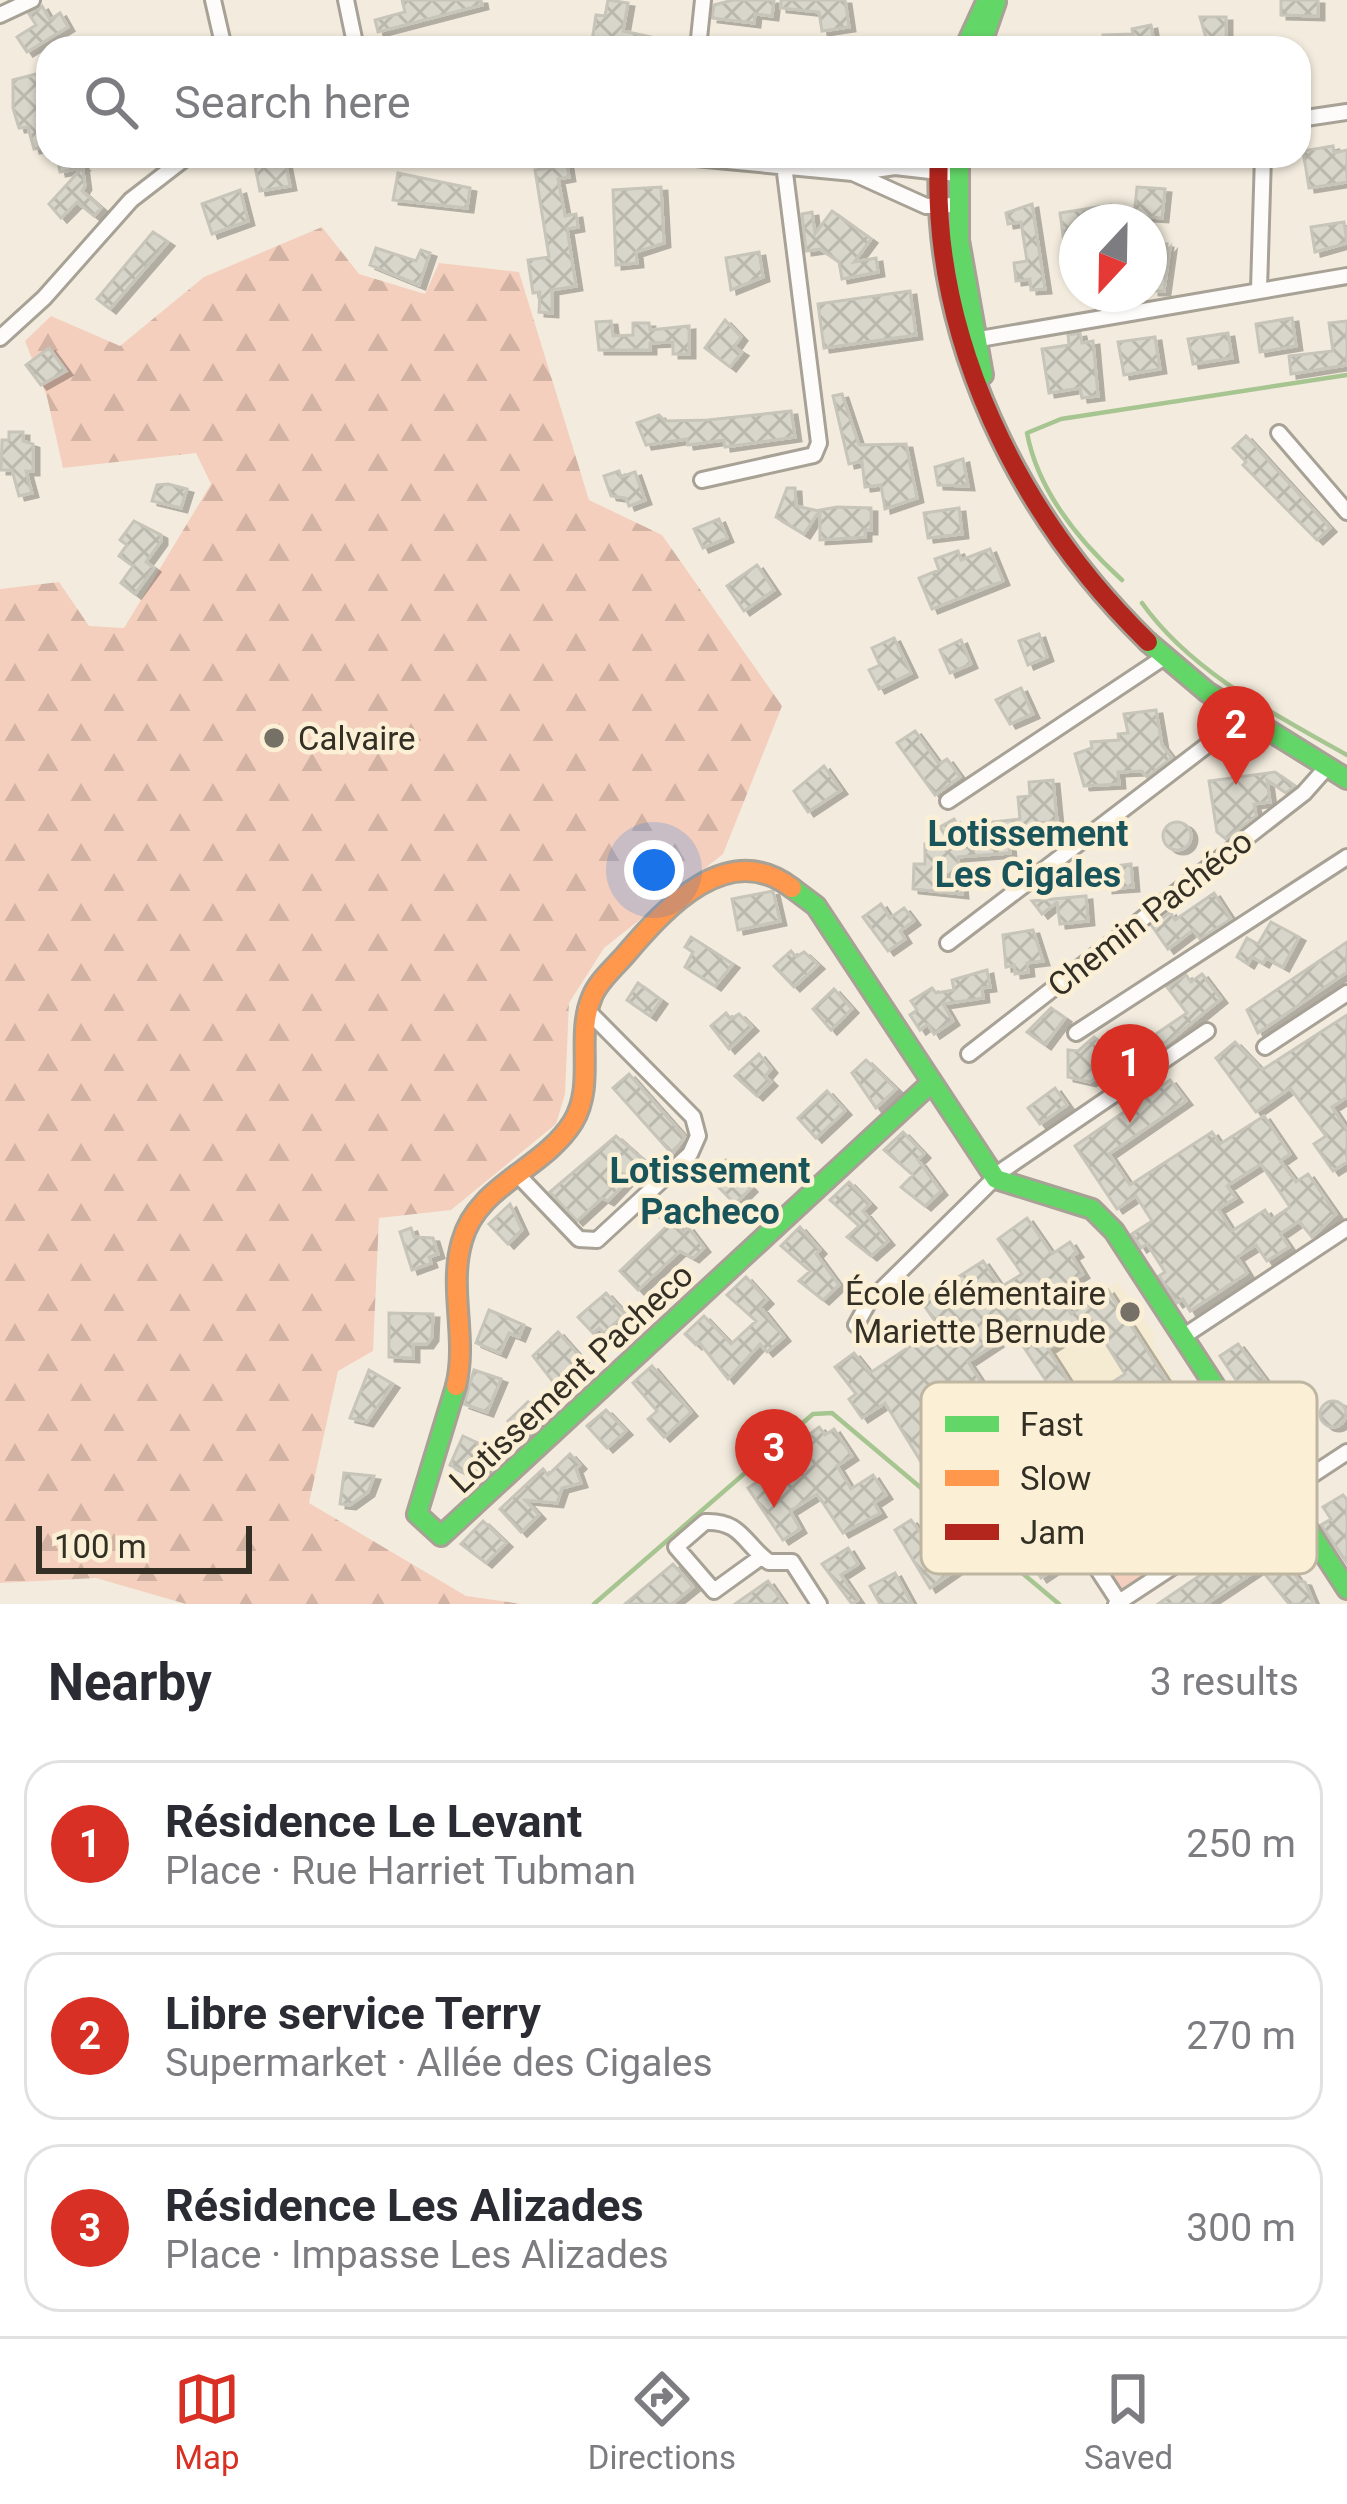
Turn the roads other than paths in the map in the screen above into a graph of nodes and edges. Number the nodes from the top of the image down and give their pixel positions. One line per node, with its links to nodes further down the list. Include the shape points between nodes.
1 (32, 0): 7 (street)
2 (213, 0): 8 (street)
3 (346, 0): 9 (street)
4 (703, 0): 10 (street)
5 (987, 0): 11 (street)
6 (996, 0): 12 (street)
7 (0, 15)
8 (221, 36)
9 (354, 36)
10 (699, 36)
11 (970, 36)
12 (984, 36)
13 (1347, 112): 14 (street)
14 (1311, 117)
15 (172, 168): 26 (street, via 130,200)
16 (784, 168): 29 (street, via 819,442 814,455)
17 (810, 168): 22 (street)
18 (892, 168): 22 (street)
19 (939, 168): 23 (street)
20 (957, 168): 23 (street)
21 (1263, 168): 25 (street)
22 (853, 173): 23 (street, via 926,206)
23 (946, 206): 27 (street, via 943,273)
24 (1347, 276): 25 (street)
25 (1259, 290): 27 (street)
26 (0, 338)
27 (967, 341): 31 (street, via 987,404 1060,541)
28 (1280, 433): 30 (street)
29 (702, 480)
30 (1347, 512)
31 (1163, 658): 32 (street); 35 (street)
32 (1244, 717): 33 (street); 37 (street)
33 (1327, 767): 34 (street); 43 (street, Chemin Pachéco)
34 (1347, 779)
35 (948, 801)
36 (1347, 857): 41 (street)
37 (948, 944)
38 (1347, 993): 42 (street)
39 (586, 1009): 44 (street, via 684,890 723,870 771,874 815,906); 45 (street, Lotissement Pacheco, via 579,1113); 45 (street, via 693,1117 698,1136 689,1154 597,1240 579,1239)
40 (1207, 1031): 46 (street)
41 (1076, 1034)
42 (1265, 1047)
43 (969, 1054)
44 (930, 1084): 45 (street, Lotissement Pacheco, via 441,1536 417,1514 420,1481 461,1366 459,1249 468,1222); 46 (street)
45 (516, 1173)
46 (996, 1179): 48 (street, via 956,1211); 49 (street, via 1102,1215)
47 (1346, 1226): 49 (street)
48 (856, 1325)
49 (1184, 1336): 50 (street)
50 (1213, 1382)
51 (1347, 1452): 52 (street)
52 (1317, 1472)
53 (1317, 1544): 57 (street)
54 (761, 1557): 54 (street, via 741,1530 717,1522 705,1522 676,1547 714,1591); 59 (street, via 792,1562)
55 (1099, 1574): 58 (street)
56 (1162, 1574): 58 (street)
57 (1347, 1588)
58 (1118, 1603)
59 (819, 1604)

